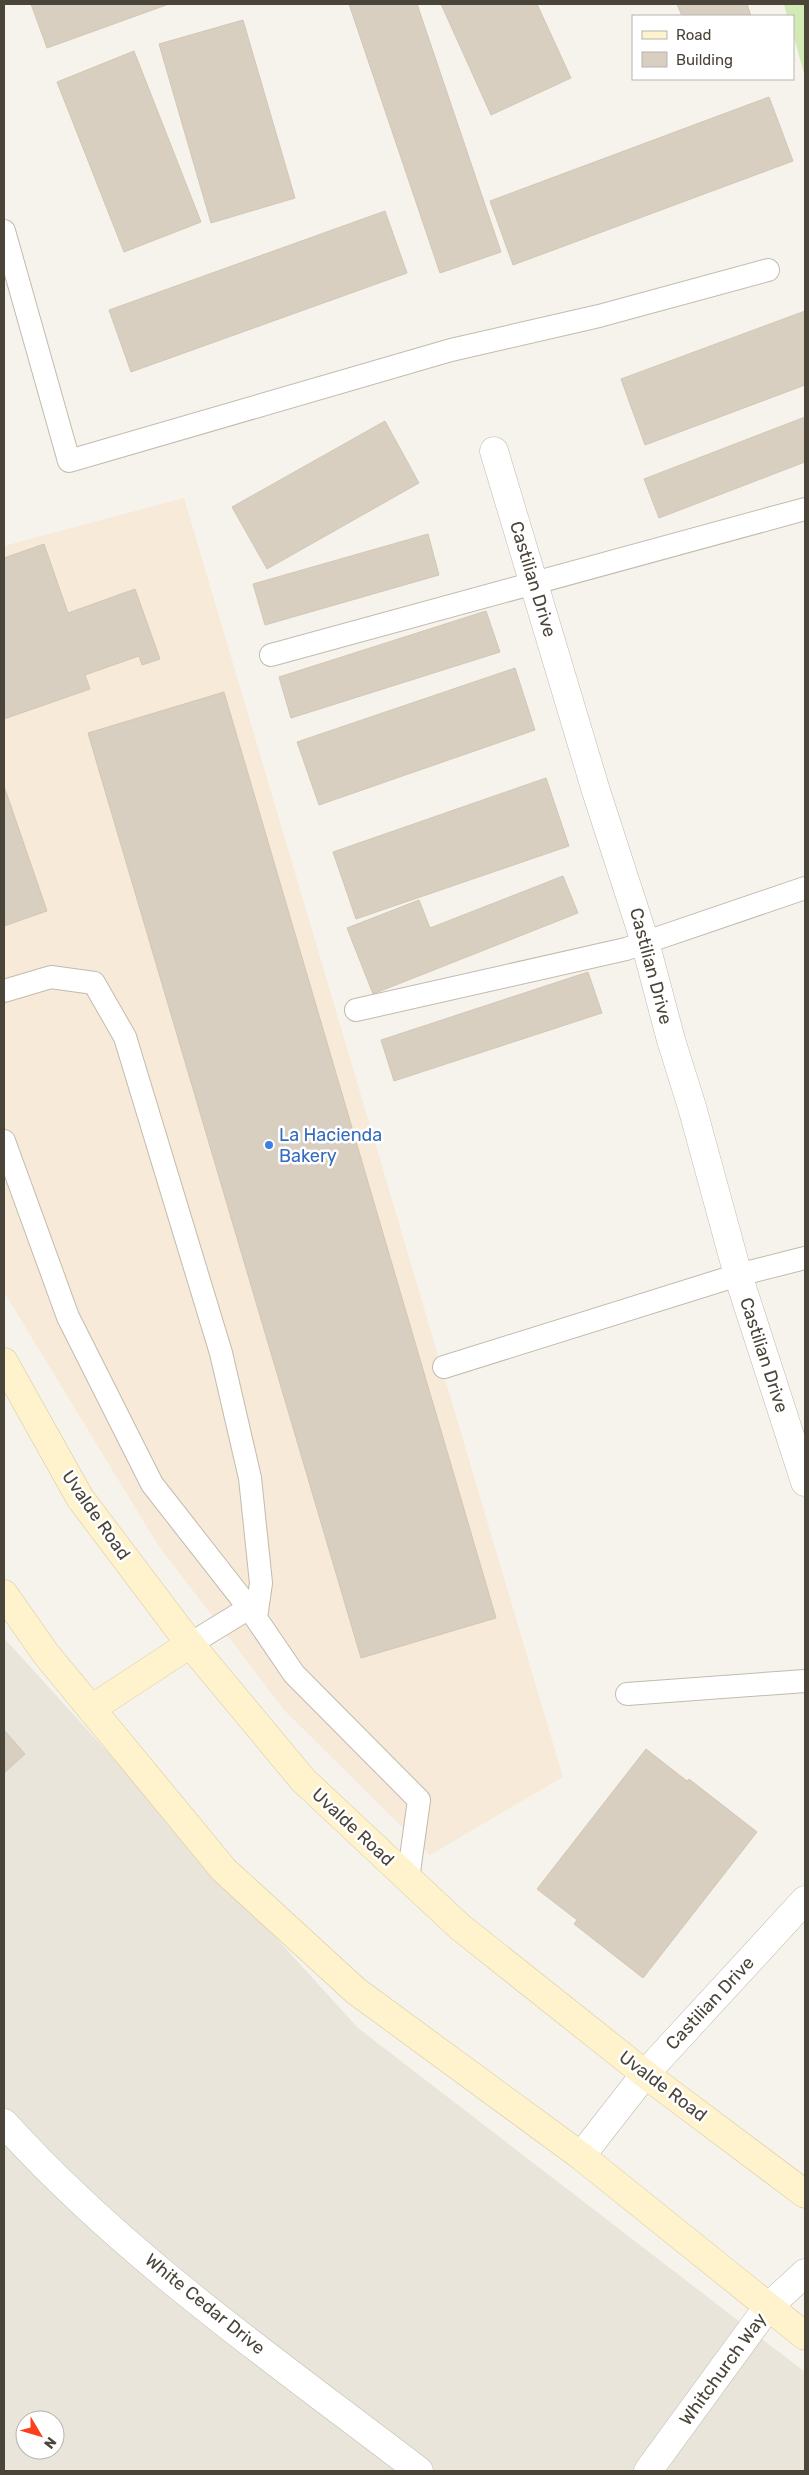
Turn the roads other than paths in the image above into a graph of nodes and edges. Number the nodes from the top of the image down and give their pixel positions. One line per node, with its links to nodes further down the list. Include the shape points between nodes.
1 (4, 231): 2 (lane, via 69,461 451,350 599,316)
2 (768, 270)
3 (494, 451): 5 (street, Castilian Drive)
4 (805, 509): 5 (lane)
5 (534, 584): 6 (lane); 8 (street, Castilian Drive)
6 (271, 655)
7 (805, 888): 8 (lane)
8 (645, 942): 10 (lane); 14 (street, Castilian Drive)
9 (4, 991): 19 (lane, via 51,977 94,983 125,1037 221,1353 250,1478 262,1582)
10 (356, 1010)
11 (4, 1141): 12 (lane)
12 (9, 1168): 19 (lane, via 68,1317 152,1484)
13 (805, 1258): 14 (lane)
14 (738, 1275): 16 (lane); 17 (street, Castilian Drive)
15 (4, 1362): 20 (main road, Uvalde Road, via 80,1498)
16 (444, 1367)
17 (805, 1482)
18 (4, 1594): 23 (main road, via 46,1654)
19 (252, 1613): 20 (lane); 24 (lane, via 294,1674 419,1800)
20 (190, 1644): 23 (main road); 24 (main road, Uvalde Road, via 303,1780)
21 (805, 1681): 22 (lane)
22 (626, 1694)
23 (91, 1709): 28 (main road, via 224,1870 356,1990)
24 (408, 1879): 26 (main road, Uvalde Road, via 460,1927)
25 (802, 1908): 26 (street, Castilian Drive)
26 (645, 2074): 28 (street, Castilian Drive); 29 (main road, Uvalde Road)
27 (4, 2123): 33 (street, White Cedar Drive, via 111,2228)
28 (581, 2156): 31 (main road)
29 (805, 2194)
30 (805, 2273): 31 (street, Whitchurch Way)
31 (768, 2308): 32 (main road); 34 (street, Whitchurch Way)
32 (805, 2336)
33 (419, 2471)
34 (648, 2471)

